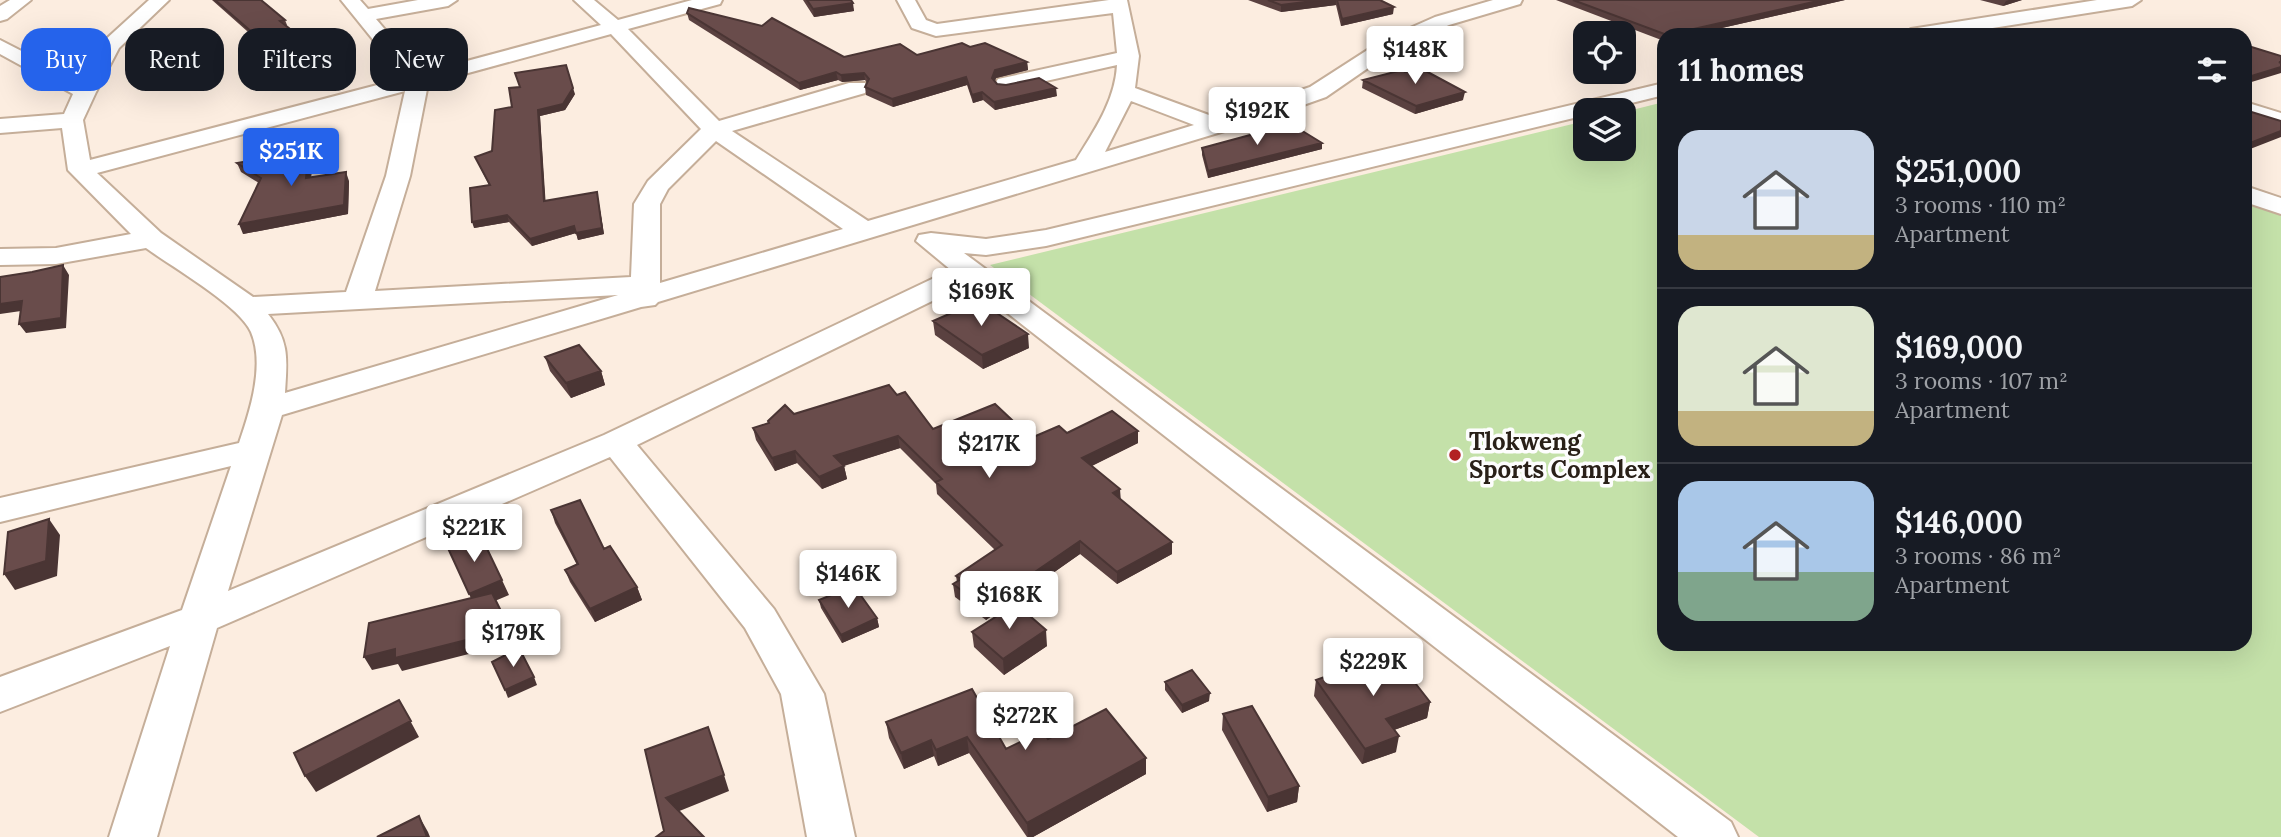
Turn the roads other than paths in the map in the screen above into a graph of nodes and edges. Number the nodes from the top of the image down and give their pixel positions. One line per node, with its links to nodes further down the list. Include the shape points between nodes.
1 (23, 0): 11 (street)
2 (160, 0): 25 (street, via 111,45)
3 (447, 0): 10 (street)
4 (583, 0): 13 (street)
5 (713, 0): 13 (street)
6 (905, 0): 9 (street, via 919,24 936,30)
7 (1513, 0): 31 (street, via 1442,21 1390,44 1318,92)
8 (2132, 0): 12 (street)
9 (1120, 3): 18 (street)
10 (356, 8): 14 (street)
11 (0, 15)
12 (1977, 24): 15 (street); 16 (street)
13 (615, 27): 19 (street); 32 (street)
14 (373, 28)
15 (1953, 28)
16 (1990, 28)
17 (0, 46): 25 (street)
18 (1129, 56): 20 (street); 26 (street)
19 (468, 67)
20 (1006, 84)
21 (857, 88): 32 (street)
22 (380, 91): 34 (street)
23 (416, 91): 43 (street, via 398,176)
24 (1657, 91): 39 (street, via 1046,238 986,247)
25 (85, 92): 28 (street)
26 (1126, 92): 31 (street); 33 (street)
27 (2252, 111): 29 (street)
28 (72, 120): 30 (street); 34 (street)
29 (2281, 120)
30 (0, 125)
31 (1216, 126): 33 (street)
32 (714, 130): 37 (street); 42 (street, via 657,186 647,204)
33 (1084, 166): 37 (street)
34 (80, 170): 38 (street)
35 (2252, 196): 36 (street)
36 (2281, 206)
37 (856, 232): 39 (street); 42 (street)
38 (151, 239): 40 (street, via 56,257); 44 (street)
39 (930, 242): 41 (street)
40 (0, 257)
41 (970, 272): 46 (street); 53 (street)
42 (645, 292): 43 (street); 45 (street)
43 (358, 300): 44 (street)
44 (247, 306): 45 (street, via 265,330 272,352)
45 (267, 409): 47 (street)
46 (615, 442): 49 (street); 52 (street, via 760,619 802,694)
47 (254, 450): 48 (street); 49 (street)
48 (0, 510)
49 (199, 619): 50 (street); 51 (street)
50 (0, 695)
51 (133, 837)
52 (831, 837)
53 (1714, 837)

